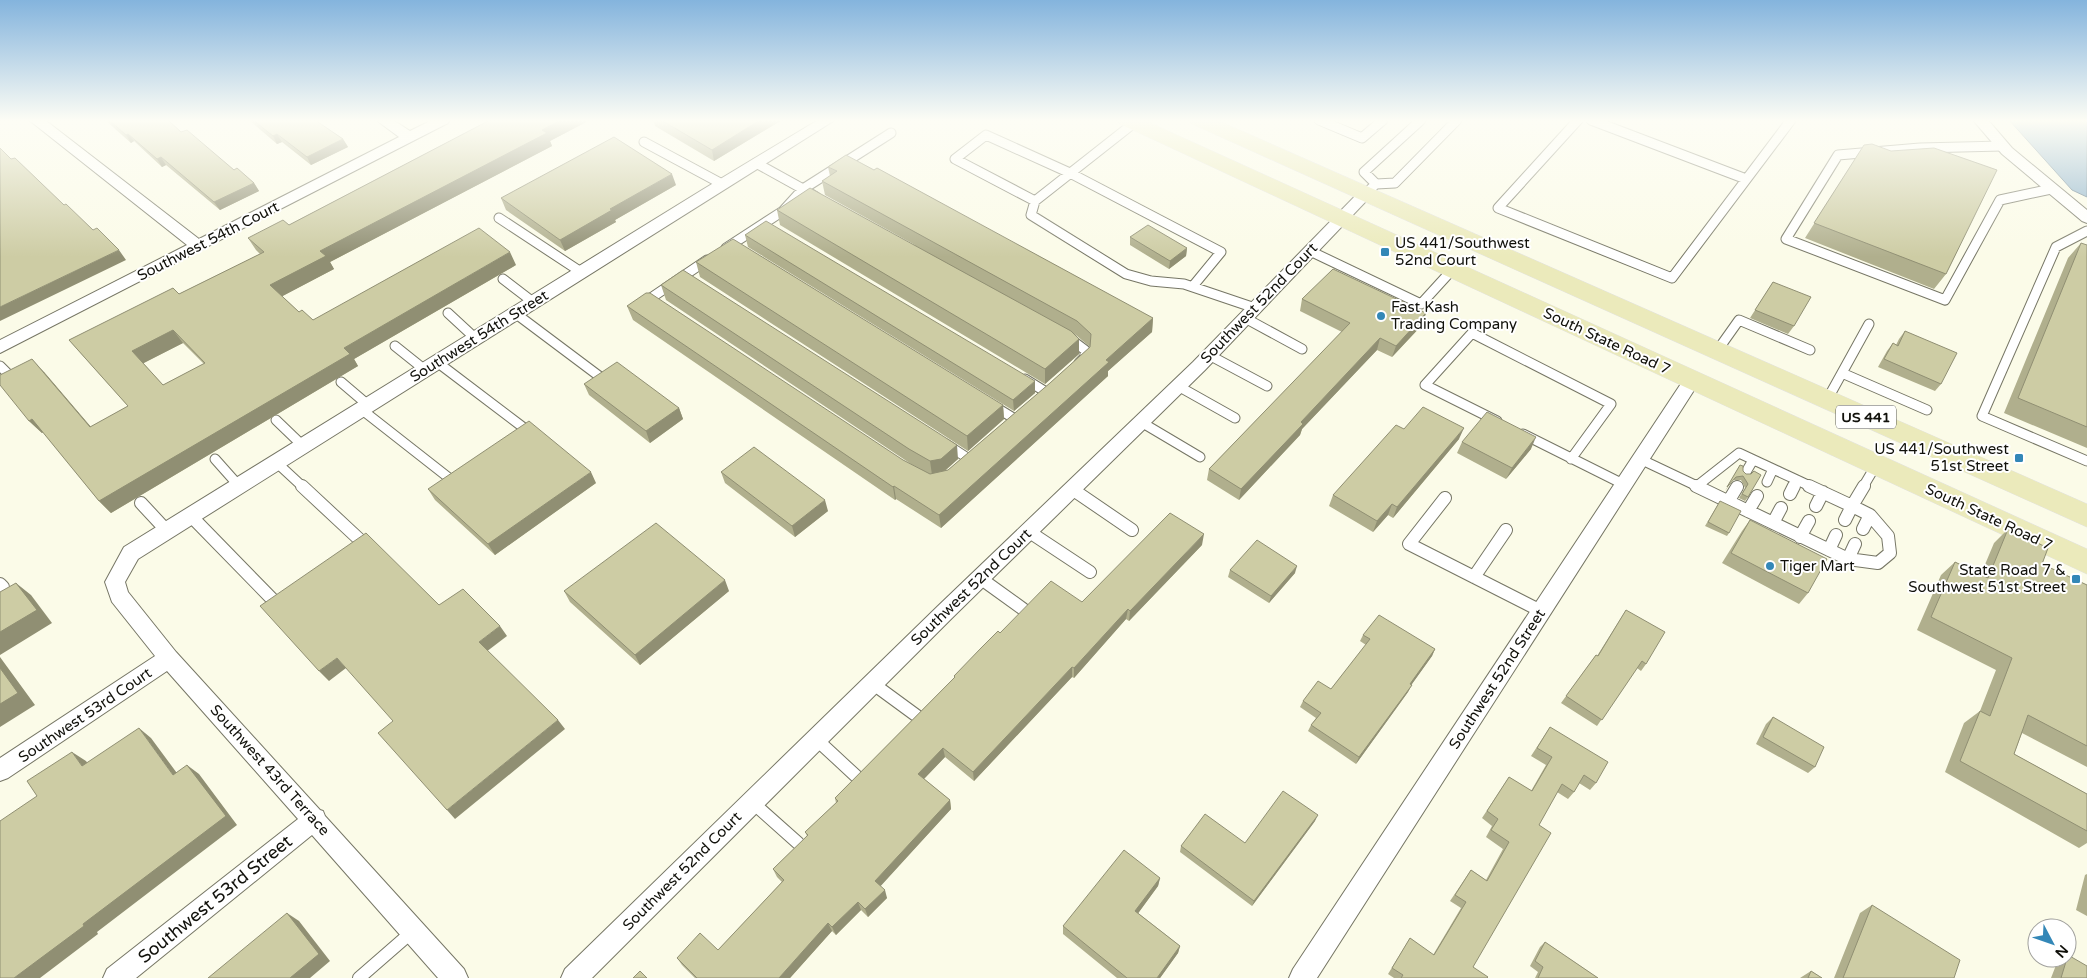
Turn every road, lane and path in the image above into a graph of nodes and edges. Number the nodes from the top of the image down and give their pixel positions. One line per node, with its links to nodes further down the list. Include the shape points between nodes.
1 (95, 166): 35 (street)
2 (354, 166): 35 (street, Southwest 54th Court)
3 (688, 166): 21 (lane)
4 (752, 166): 21 (street, Southwest 54th Street)
5 (761, 166): 22 (lane)
6 (840, 166): 22 (lane)
7 (968, 166): 25 (lane)
8 (1054, 166): 19 (lane)
9 (1079, 166): 19 (lane)
10 (1225, 166): 28 (main road, South State Road 7 / US 441)
11 (1312, 166): 23 (main road, US 441)
12 (1371, 166): 23 (lane, via 1364,172)
13 (1412, 166): 23 (lane, via 1395,183)
14 (1537, 166): 20 (lane, via 1498,208 1672,278)
15 (1711, 166): 20 (lane)
16 (1756, 166): 20 (lane)
17 (1831, 166): 24 (lane, via 1786,239 1945,300 2000,200)
18 (2024, 166): 24 (street)
19 (1070, 173): 25 (lane); 40 (lane, via 1222,252)
20 (1746, 179)
21 (722, 184): 38 (street, Southwest 54th Street)
22 (803, 189): 26 (lane); 30 (lane, via 783,211)
23 (1370, 189): 28 (street, Southwest 52nd Court); 53 (main road, US 441)
24 (2051, 189): 29 (street)
25 (1035, 201): 40 (lane, via 1031,215 1126,274)
26 (824, 202)
27 (499, 218): 38 (lane)
28 (1340, 218): 36 (street, Southwest 52nd Court); 37 (main road, South State Road 7 / US 441)
29 (2087, 218)
30 (764, 223): 31 (lane); 42 (lane, via 736,247 656,300)
31 (773, 228)
32 (2087, 231): 33 (lane)
33 (2070, 238): 34 (lane); 84 (lane, via 2056,247 1982,416)
34 (2081, 245)
35 (198, 246): 50 (street, Southwest 54th Court)
36 (1310, 250): 37 (lane, via 1422,304); 45 (street, Southwest 52nd Court)
37 (1452, 270): 62 (main road, South State Road 7 / US 441)
38 (581, 272): 41 (street, Southwest 54th Street)
39 (503, 279): 41 (lane)
40 (1193, 286): 45 (lane)
41 (533, 302): 44 (street, Southwest 54th Street)
42 (638, 306)
43 (448, 313): 48 (lane)
44 (515, 313): 48 (street, Southwest 54th Street); 59 (lane)
45 (1250, 313): 51 (lane); 54 (street, Southwest 52nd Court)
46 (1869, 324): 58 (lane)
47 (1057, 331): 57 (lane, via 1085,350 1085,357)
48 (475, 338): 56 (street, Southwest 54th Street)
49 (395, 346): 56 (lane)
50 (0, 347)
51 (1302, 349)
52 (1810, 350): 53 (lane, via 1738,320)
53 (1717, 351): 68 (main road, US 441)
54 (1210, 355): 64 (street, Southwest 52nd Court); 65 (lane)
55 (0, 366): 61 (lane)
56 (431, 366): 69 (street, Southwest 54th Street); 75 (lane)
57 (1070, 370)
58 (1842, 373): 68 (lane); 70 (lane)
59 (599, 376)
60 (1020, 376): 66 (lane)
61 (12, 379)
62 (1692, 380): 82 (street, Southwest 52nd Street); 86 (main road, South State Road 7 / US 441)
63 (341, 382): 69 (lane)
64 (1178, 386): 71 (lane); 74 (street, Southwest 52nd Court)
65 (1267, 386)
66 (1046, 392)
67 (982, 398): 72 (lane)
68 (1827, 400): 109 (main road, US 441)
69 (365, 407): 77 (street, Southwest 54th Street); 89 (lane)
70 (1927, 410)
71 (1236, 418)
72 (1015, 419)
73 (276, 420): 77 (lane)
74 (1140, 422): 78 (lane); 96 (street, Southwest 52nd Court)
75 (524, 428)
76 (935, 438): 81 (lane)
77 (303, 446): 85 (street, Southwest 54th Street)
78 (1200, 457)
79 (1572, 458): 79 (lane, via 1507,426 1425,385 1472,333 1611,404); 92 (lane)
80 (215, 459): 93 (lane)
81 (969, 459)
82 (1640, 459): 92 (street, Southwest 52nd Street); 94 (lane)
83 (1753, 460): 87 (lane); 88 (lane); 94 (lane, via 1739,453)
84 (2087, 461)
85 (276, 462): 93 (street, Southwest 54th Street); 120 (lane)
86 (1876, 465): 104 (lane); 125 (main road, South State Road 7 / US 441)
87 (1773, 470): 90 (lane); 91 (lane)
88 (1746, 472)
89 (449, 478)
90 (1797, 480): 97 (lane); 98 (lane)
91 (1766, 482)
92 (1623, 484): 133 (street, Southwest 52nd Street)
93 (239, 486): 108 (street, Southwest 54th Street)
94 (1697, 486): 101 (lane)
95 (1737, 487): 101 (lane)
96 (1072, 489): 114 (lane); 117 (street, Southwest 52nd Court)
97 (1823, 492): 103 (lane); 104 (lane)
98 (1790, 494)
99 (1757, 496): 106 (lane)
100 (1445, 498): 127 (lane, via 1409,544)
101 (1728, 502): 106 (lane)
102 (141, 503): 116 (lane)
103 (1816, 506)
104 (1852, 506): 107 (lane); 110 (lane)
105 (1782, 508): 112 (lane)
106 (1748, 511): 112 (lane)
107 (1870, 515): 113 (lane); 124 (lane, via 1888,536 1890,553 1878,562)
108 (191, 516): 116 (street, Southwest 54th Street); 131 (lane)
109 (2087, 516)
110 (1844, 520)
111 (1809, 521): 119 (lane)
112 (1773, 523): 119 (lane)
113 (1863, 528)
114 (1132, 530)
115 (1506, 530): 127 (lane)
116 (168, 531): 123 (street, Southwest 54th Street)
117 (1028, 531): 126 (lane); 128 (street, Southwest 52nd Court)
118 (1836, 535): 122 (lane)
119 (1800, 536): 122 (lane)
120 (361, 542)
121 (1855, 544): 124 (lane)
122 (1829, 550): 124 (lane)
123 (131, 553): 134 (street, Southwest 43rd Terrace, via 115,582 119,596)
124 (1848, 559)
125 (2087, 562)
126 (1090, 572)
127 (1474, 577): 133 (lane)
128 (980, 578): 132 (lane); 135 (street, Southwest 52nd Court)
129 (0, 584): 130 (lane, via 3,587)
130 (0, 589)
131 (273, 600)
132 (1023, 609)
133 (1541, 611): 148 (street, Southwest 52nd Street)
134 (169, 658): 138 (street, Southwest 53rd Court); 141 (street, Southwest 43rd Terrace)
135 (872, 683): 136 (lane); 137 (street, Southwest 52nd Court)
136 (917, 716)
137 (816, 739): 139 (lane); 140 (street, Southwest 52nd Court)
138 (0, 771)
139 (856, 776)
140 (752, 802): 142 (lane); 147 (street, Southwest 52nd Court)
141 (314, 819): 143 (street, Southwest 43rd Terrace); 144 (street, Southwest 53rd Street)
142 (798, 843)
143 (413, 931): 145 (lane); 146 (street, Southwest 43rd Terrace)
144 (116, 978)
145 (359, 978)
146 (455, 978)
147 (574, 978)
148 (1302, 978)

